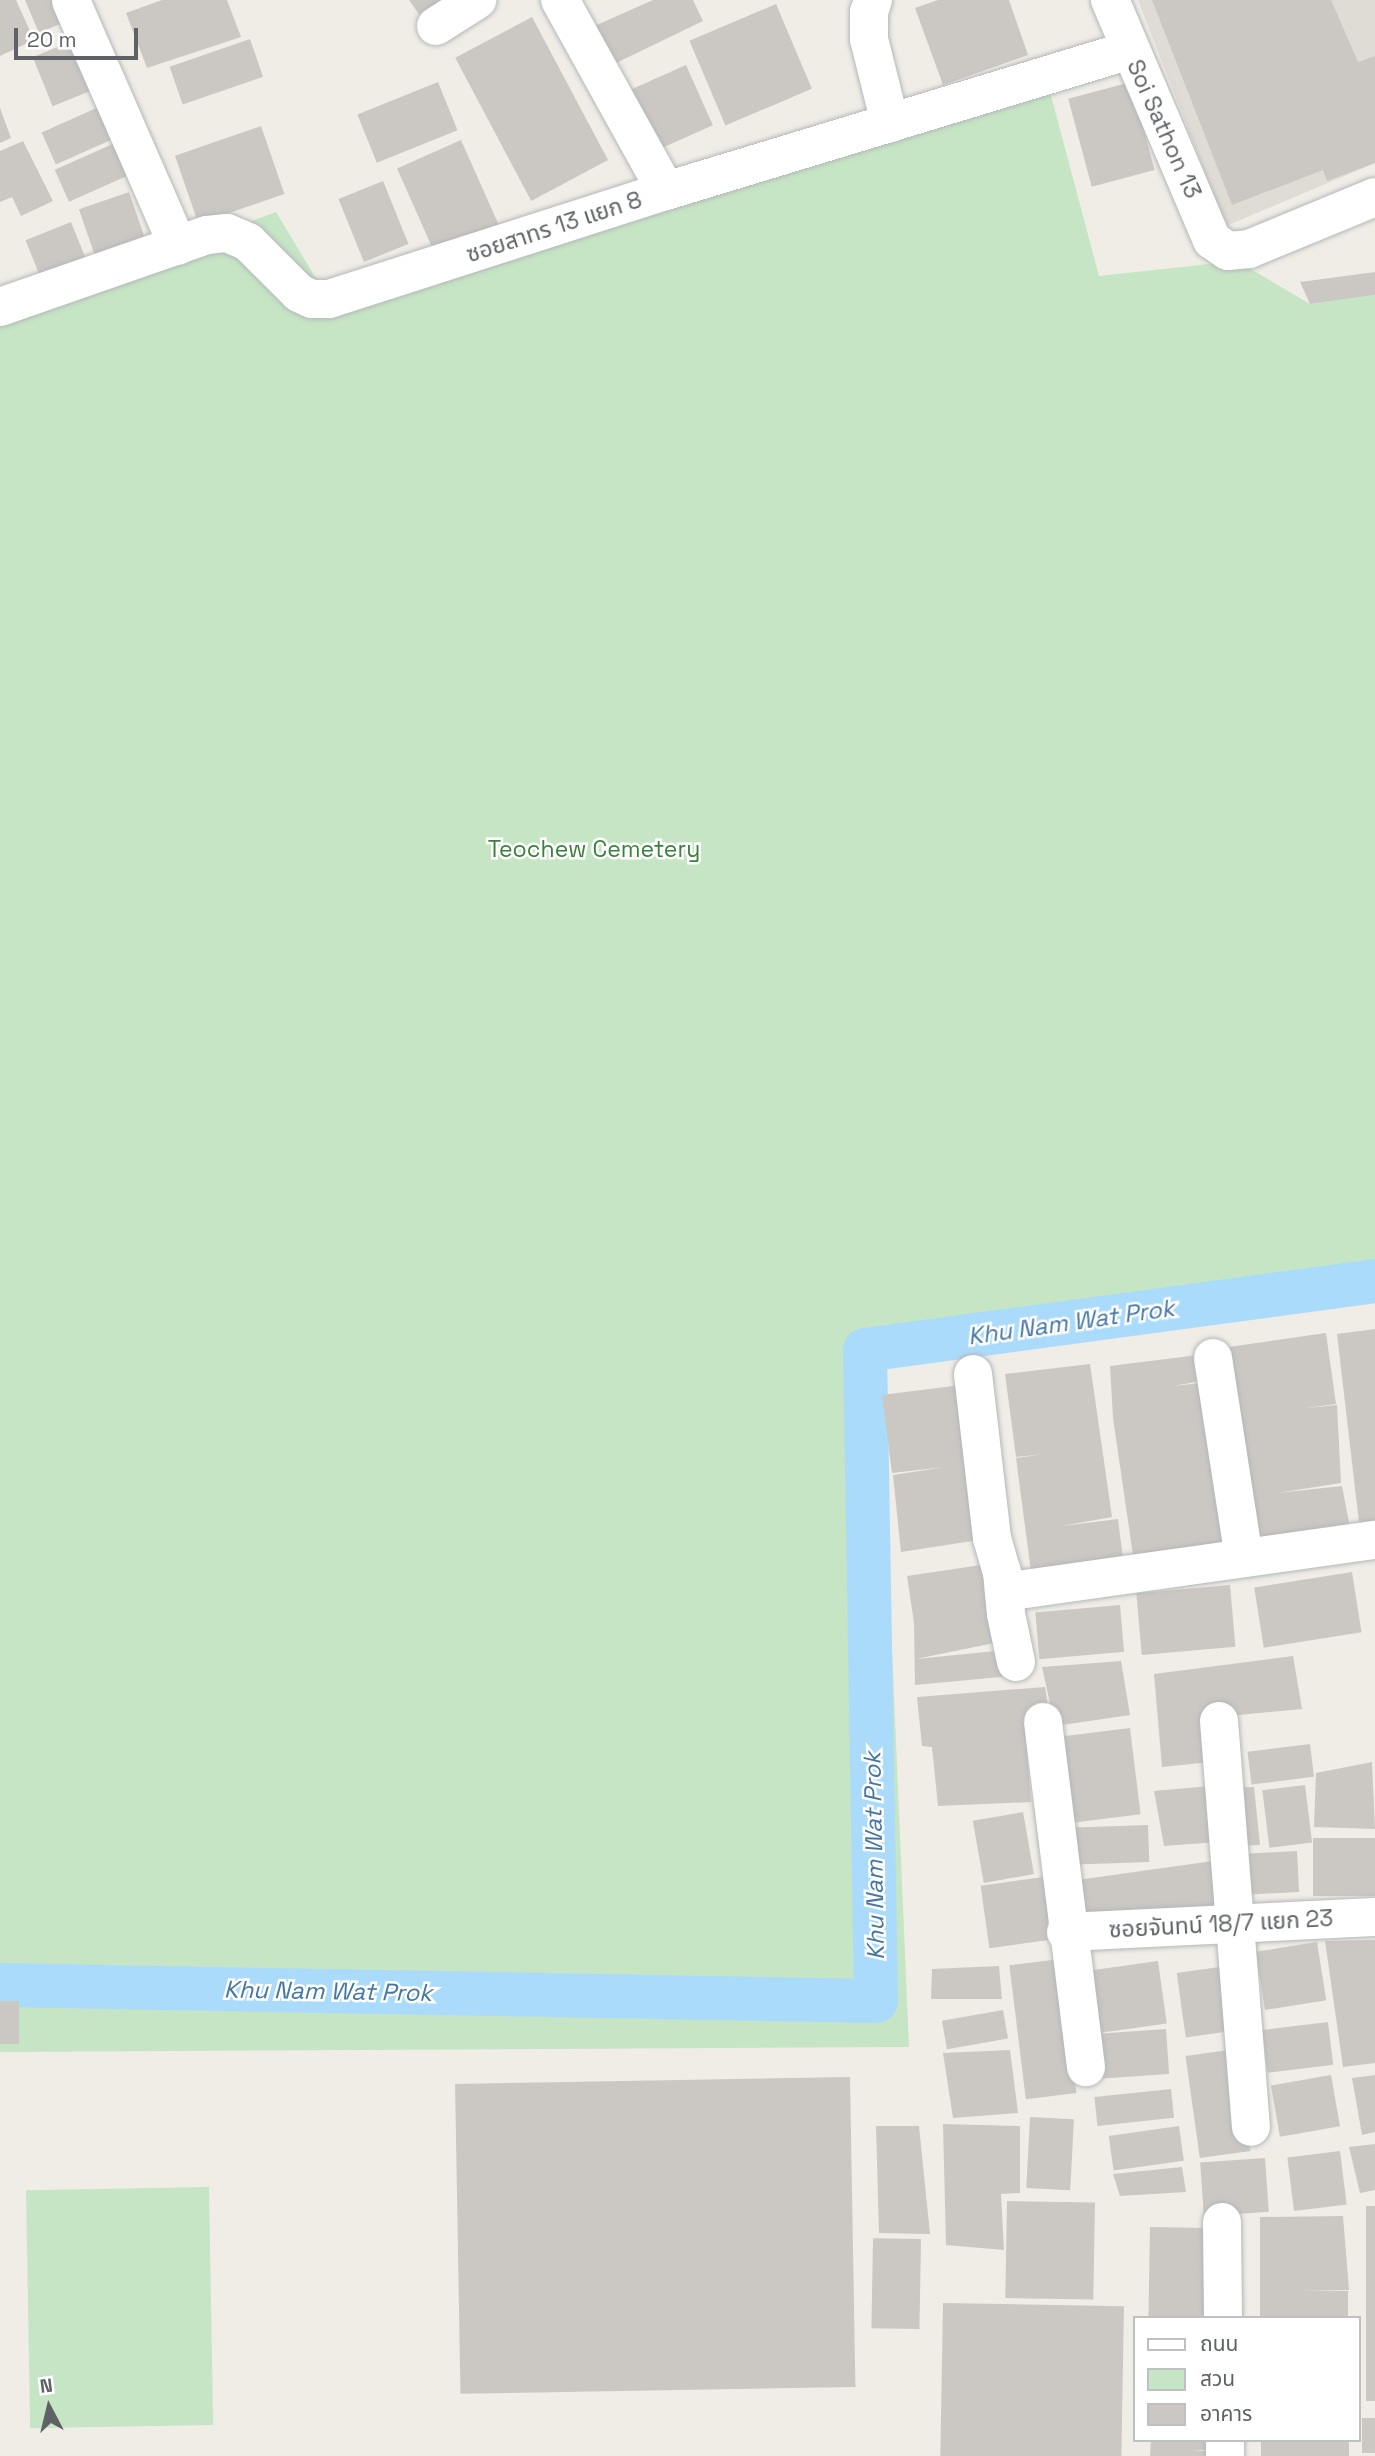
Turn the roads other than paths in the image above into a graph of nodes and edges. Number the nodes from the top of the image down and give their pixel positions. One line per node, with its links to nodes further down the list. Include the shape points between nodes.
1 (477, 0): 6 (street)
2 (560, 0): 9 (street)
3 (873, 0): 8 (street, via 869,39)
4 (1110, 0): 7 (street, Soi Sathon 13)
5 (71, 1): 11 (street)
6 (436, 26)
7 (1129, 50): 8 (street, ซอยสาทร 13 แยก 8); 10 (street, Soi Sathon 13, via 1212,240 1228,251 1249,249)
8 (890, 123): 9 (street, ซอยสาทร 13 แยก 8)
9 (666, 191): 11 (street, ซอยสาทร 13 แยก 8, via 329,299 299,293 248,242 228,233)
10 (1375, 197)
11 (178, 246): 12 (street, ซอยสาทร 13 แยก 8)
12 (0, 307)
13 (1213, 1357): 16 (street)
14 (973, 1374): 17 (street, via 992,1538)
15 (1375, 1540): 16 (street)
16 (1244, 1558): 17 (street)
17 (1004, 1592): 18 (street)
18 (1016, 1662)
19 (1219, 1721): 22 (street)
20 (1043, 1722): 23 (street)
21 (1375, 1917): 22 (street, ซอยจันทน์ 18/7 แยก 23)
22 (1237, 1924): 23 (street, ซอยจันทน์ 18/7 แยก 23); 25 (street)
23 (1066, 1932): 24 (street)
24 (1086, 2067)
25 (1251, 2127)
26 (1222, 2222): 27 (street)
27 (1223, 2316)

